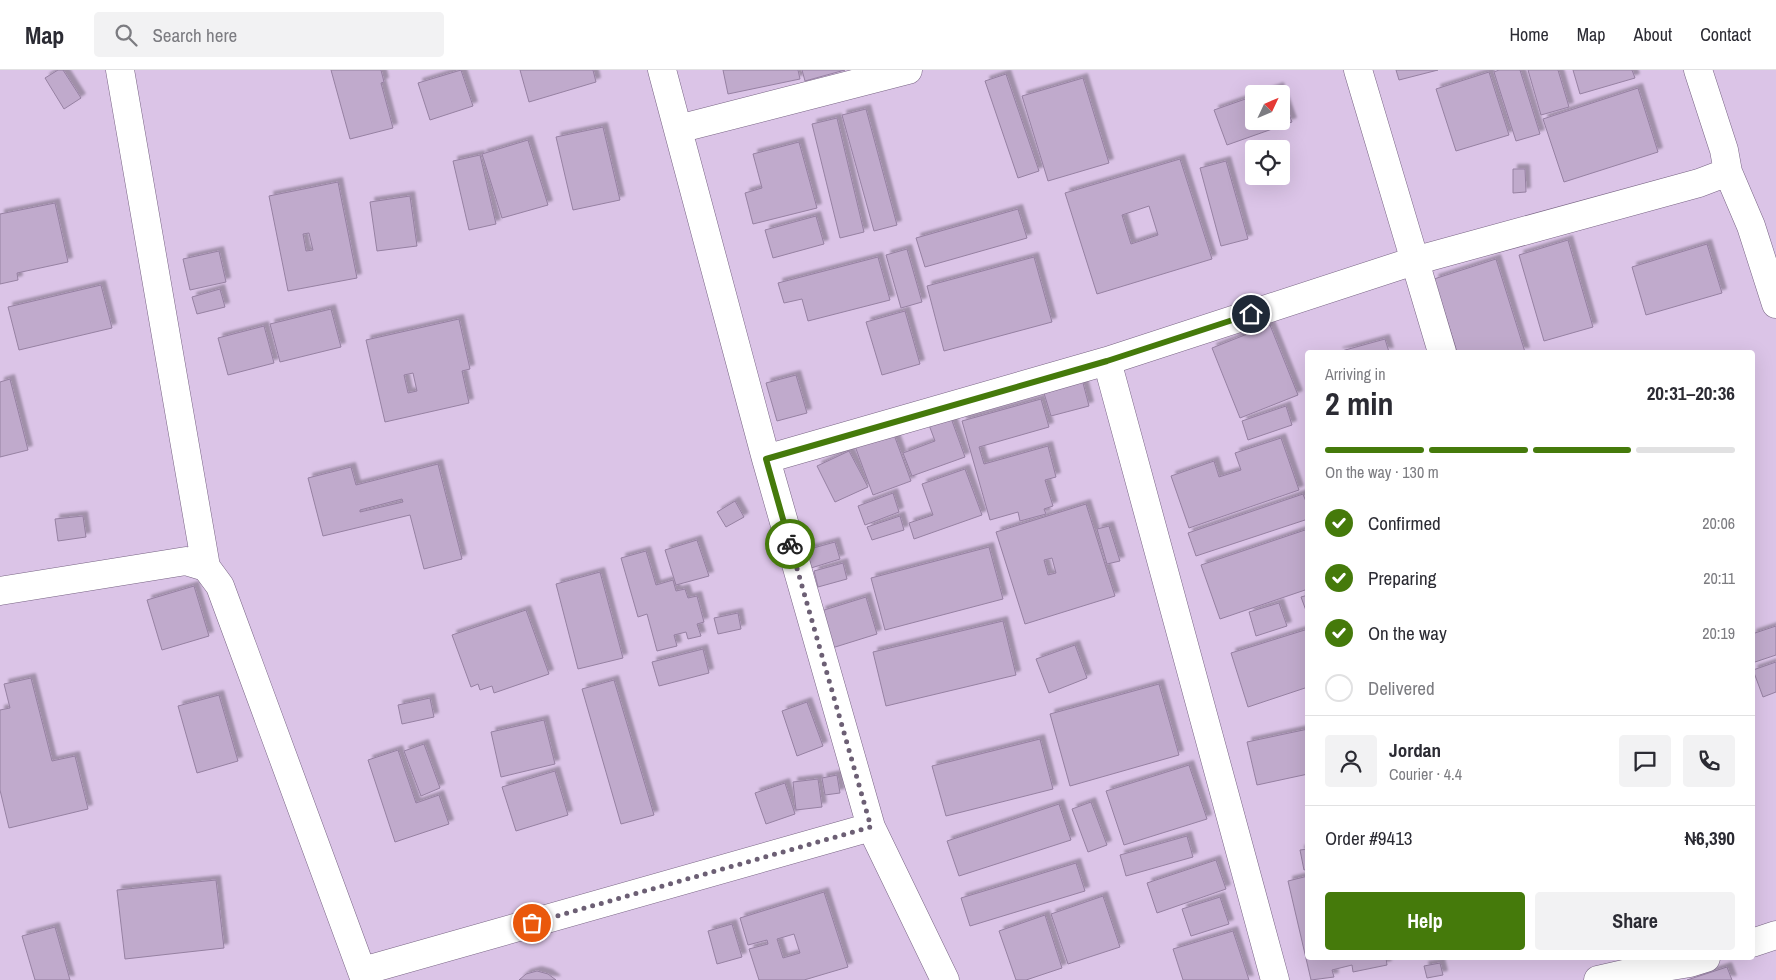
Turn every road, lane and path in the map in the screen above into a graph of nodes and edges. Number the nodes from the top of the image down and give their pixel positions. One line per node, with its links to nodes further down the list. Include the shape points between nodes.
1 (120, 70): 13 (street)
2 (662, 70): 6 (street)
3 (908, 70): 6 (street)
4 (1358, 70): 8 (street)
5 (1698, 70): 7 (street)
6 (678, 129): 12 (street)
7 (1728, 172): 8 (street, via 1699,183); 9 (street, via 1751,226)
8 (1414, 262): 10 (street); 11 (street)
9 (1776, 304)
10 (1441, 350)
11 (1107, 361): 12 (street); 22 (street)
12 (766, 459): 15 (street)
13 (206, 567): 14 (street, via 186,561); 20 (street, via 220,586)
14 (0, 591)
15 (871, 827): 20 (street); 21 (street)
16 (1776, 935): 17 (street)
17 (1755, 942)
18 (1700, 960): 19 (street)
19 (1630, 965): 23 (street)
20 (364, 976)
21 (945, 980)
22 (1275, 980)
23 (1598, 980)

